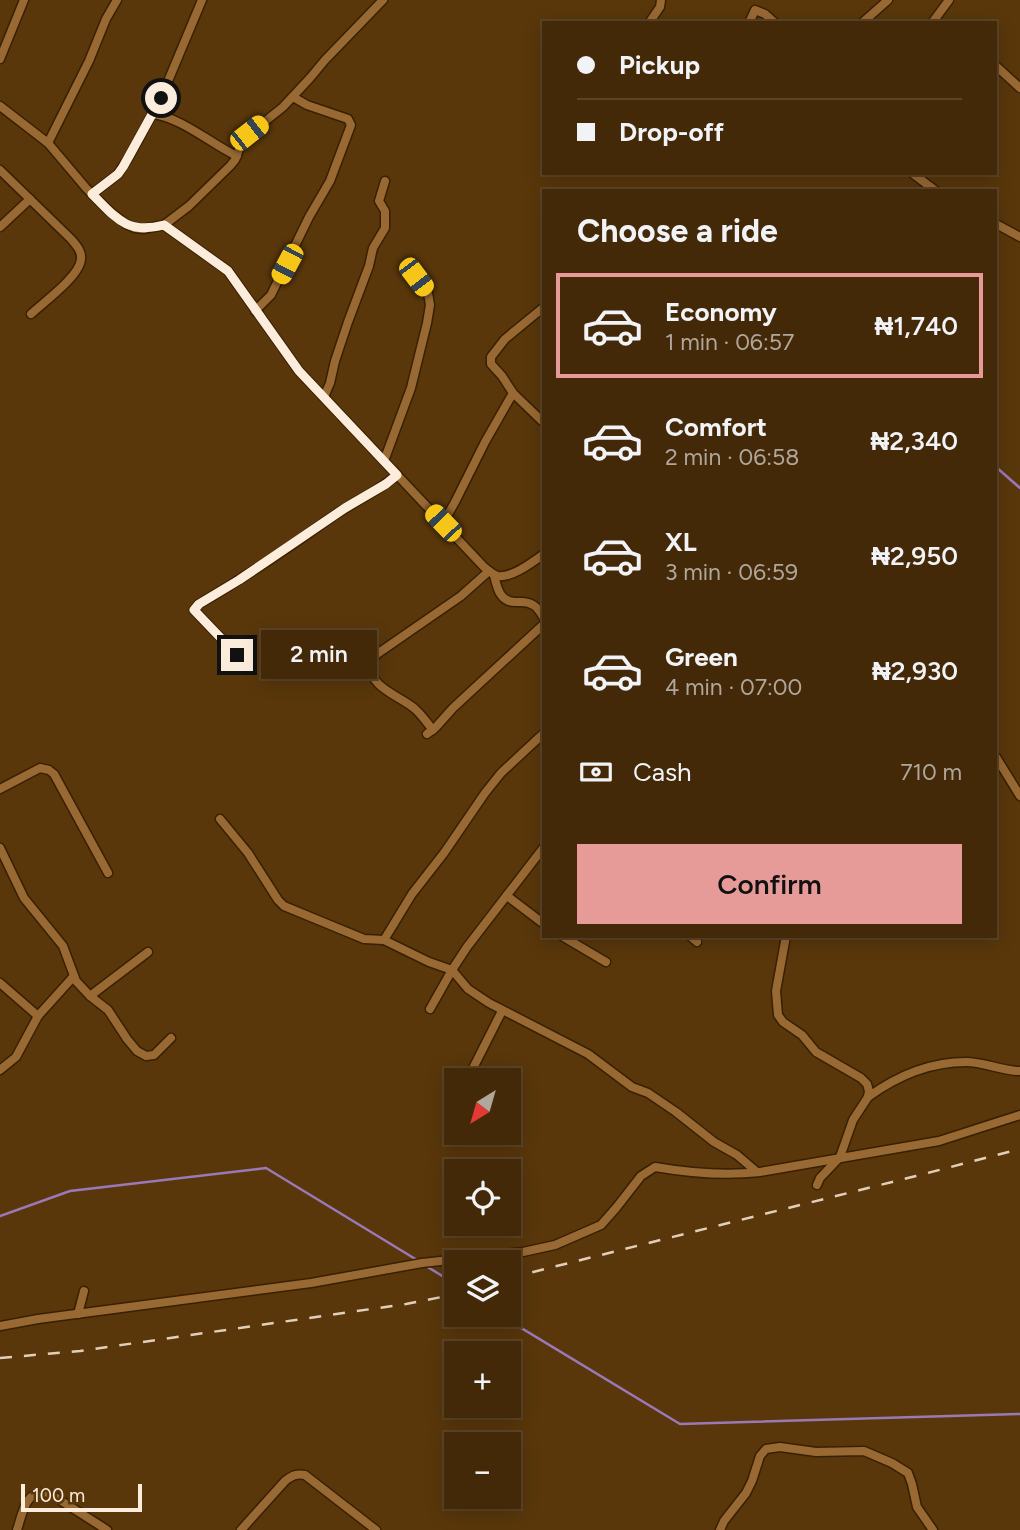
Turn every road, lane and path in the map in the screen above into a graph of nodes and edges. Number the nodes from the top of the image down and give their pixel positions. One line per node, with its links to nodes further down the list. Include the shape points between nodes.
1 (24, 0): 15 (street)
2 (117, 0): 21 (street)
3 (202, 0): 20 (street)
4 (383, 0): 18 (street)
5 (661, 0): 11 (street)
6 (757, 0): 9 (street)
7 (888, 0): 14 (street)
8 (949, 0): 10 (street)
9 (755, 10): 12 (street); 13 (street)
10 (935, 20)
11 (650, 21)
12 (750, 21)
13 (773, 21)
14 (864, 21)
15 (0, 59)
16 (997, 67): 17 (street)
17 (1020, 88)
18 (293, 97): 22 (street, via 243,139); 35 (street, via 348,119 351,125 330,181 271,295)
19 (0, 107): 21 (street)
20 (152, 114): 22 (street); 27 (street, via 118,174)
21 (48, 143): 27 (street)
22 (237, 156): 29 (street, via 190,206)
23 (0, 170): 28 (street)
24 (915, 175): 26 (street)
25 (385, 181): 38 (street, via 379,201 385,211 385,228 373,248)
26 (933, 189)
27 (92, 194): 29 (street, via 126,224 143,229)
28 (30, 199): 31 (street); 36 (street, via 71,239 81,256 78,269)
29 (164, 225): 35 (street, via 224,267)
30 (997, 225): 32 (street)
31 (0, 227)
32 (1020, 237)
33 (416, 277): 40 (street, via 428,293 427,323 411,388)
34 (542, 309): 37 (street, via 491,357 491,364)
35 (255, 311): 38 (street)
36 (31, 314)
37 (513, 393): 39 (street); 42 (street)
38 (324, 397): 40 (street)
39 (542, 421)
40 (384, 461): 41 (street)
41 (397, 475): 42 (street); 47 (street, via 199,604 194,610)
42 (443, 523): 44 (street)
43 (542, 555): 44 (street, via 513,573)
44 (492, 573): 45 (street, via 502,598 530,603); 46 (street, via 377,654 371,664 374,678 416,709 430,732)
45 (542, 615)
46 (542, 626)
47 (237, 655)
48 (542, 735): 60 (street, via 485,793)
49 (997, 759): 51 (street)
50 (0, 789): 55 (street, via 40,768 49,769)
51 (1020, 796)
52 (220, 819): 60 (street, via 284,906 364,939)
53 (0, 848): 64 (street, via 23,898 63,946)
54 (542, 850): 56 (street)
55 (108, 873)
56 (506, 896): 57 (street); 63 (street)
57 (542, 923)
58 (565, 938): 62 (street)
59 (786, 938): 74 (street, via 776,991 778,1015 816,1052 861,1078)
60 (384, 940): 63 (street)
61 (148, 952): 66 (street)
62 (606, 962)
63 (452, 970): 67 (street); 68 (street, via 468,989)
64 (74, 976): 66 (street); 69 (street)
65 (0, 984): 69 (street)
66 (90, 996): 70 (street, via 108,1010 127,1040 146,1056 154,1055)
67 (430, 1009)
68 (502, 1011): 71 (street); 77 (street, via 588,1054)
69 (38, 1016): 72 (street, via 16,1057)
70 (171, 1038)
71 (473, 1068)
72 (0, 1070)
73 (1020, 1071): 74 (street, via 967,1062 943,1064 891,1081)
74 (869, 1097): 76 (street, via 853,1120)
75 (1020, 1115): 76 (street, via 939,1141)
76 (840, 1157): 77 (street); 78 (street)
77 (757, 1172): 80 (street, via 735,1175 655,1167 640,1176 601,1225 555,1245 523,1252)
78 (817, 1185)
79 (84, 1291): 80 (street)
80 (78, 1314): 81 (street)
81 (0, 1326)
82 (17, 1530): 83 (street, via 30,1497 42,1492)
83 (107, 1530)
84 (241, 1530): 85 (street, via 285,1481 299,1474)
85 (376, 1530)
86 (720, 1530): 87 (street, via 746,1493 760,1456 766,1449 780,1447 864,1451 892,1463 908,1474 918,1507)
87 (933, 1530)

